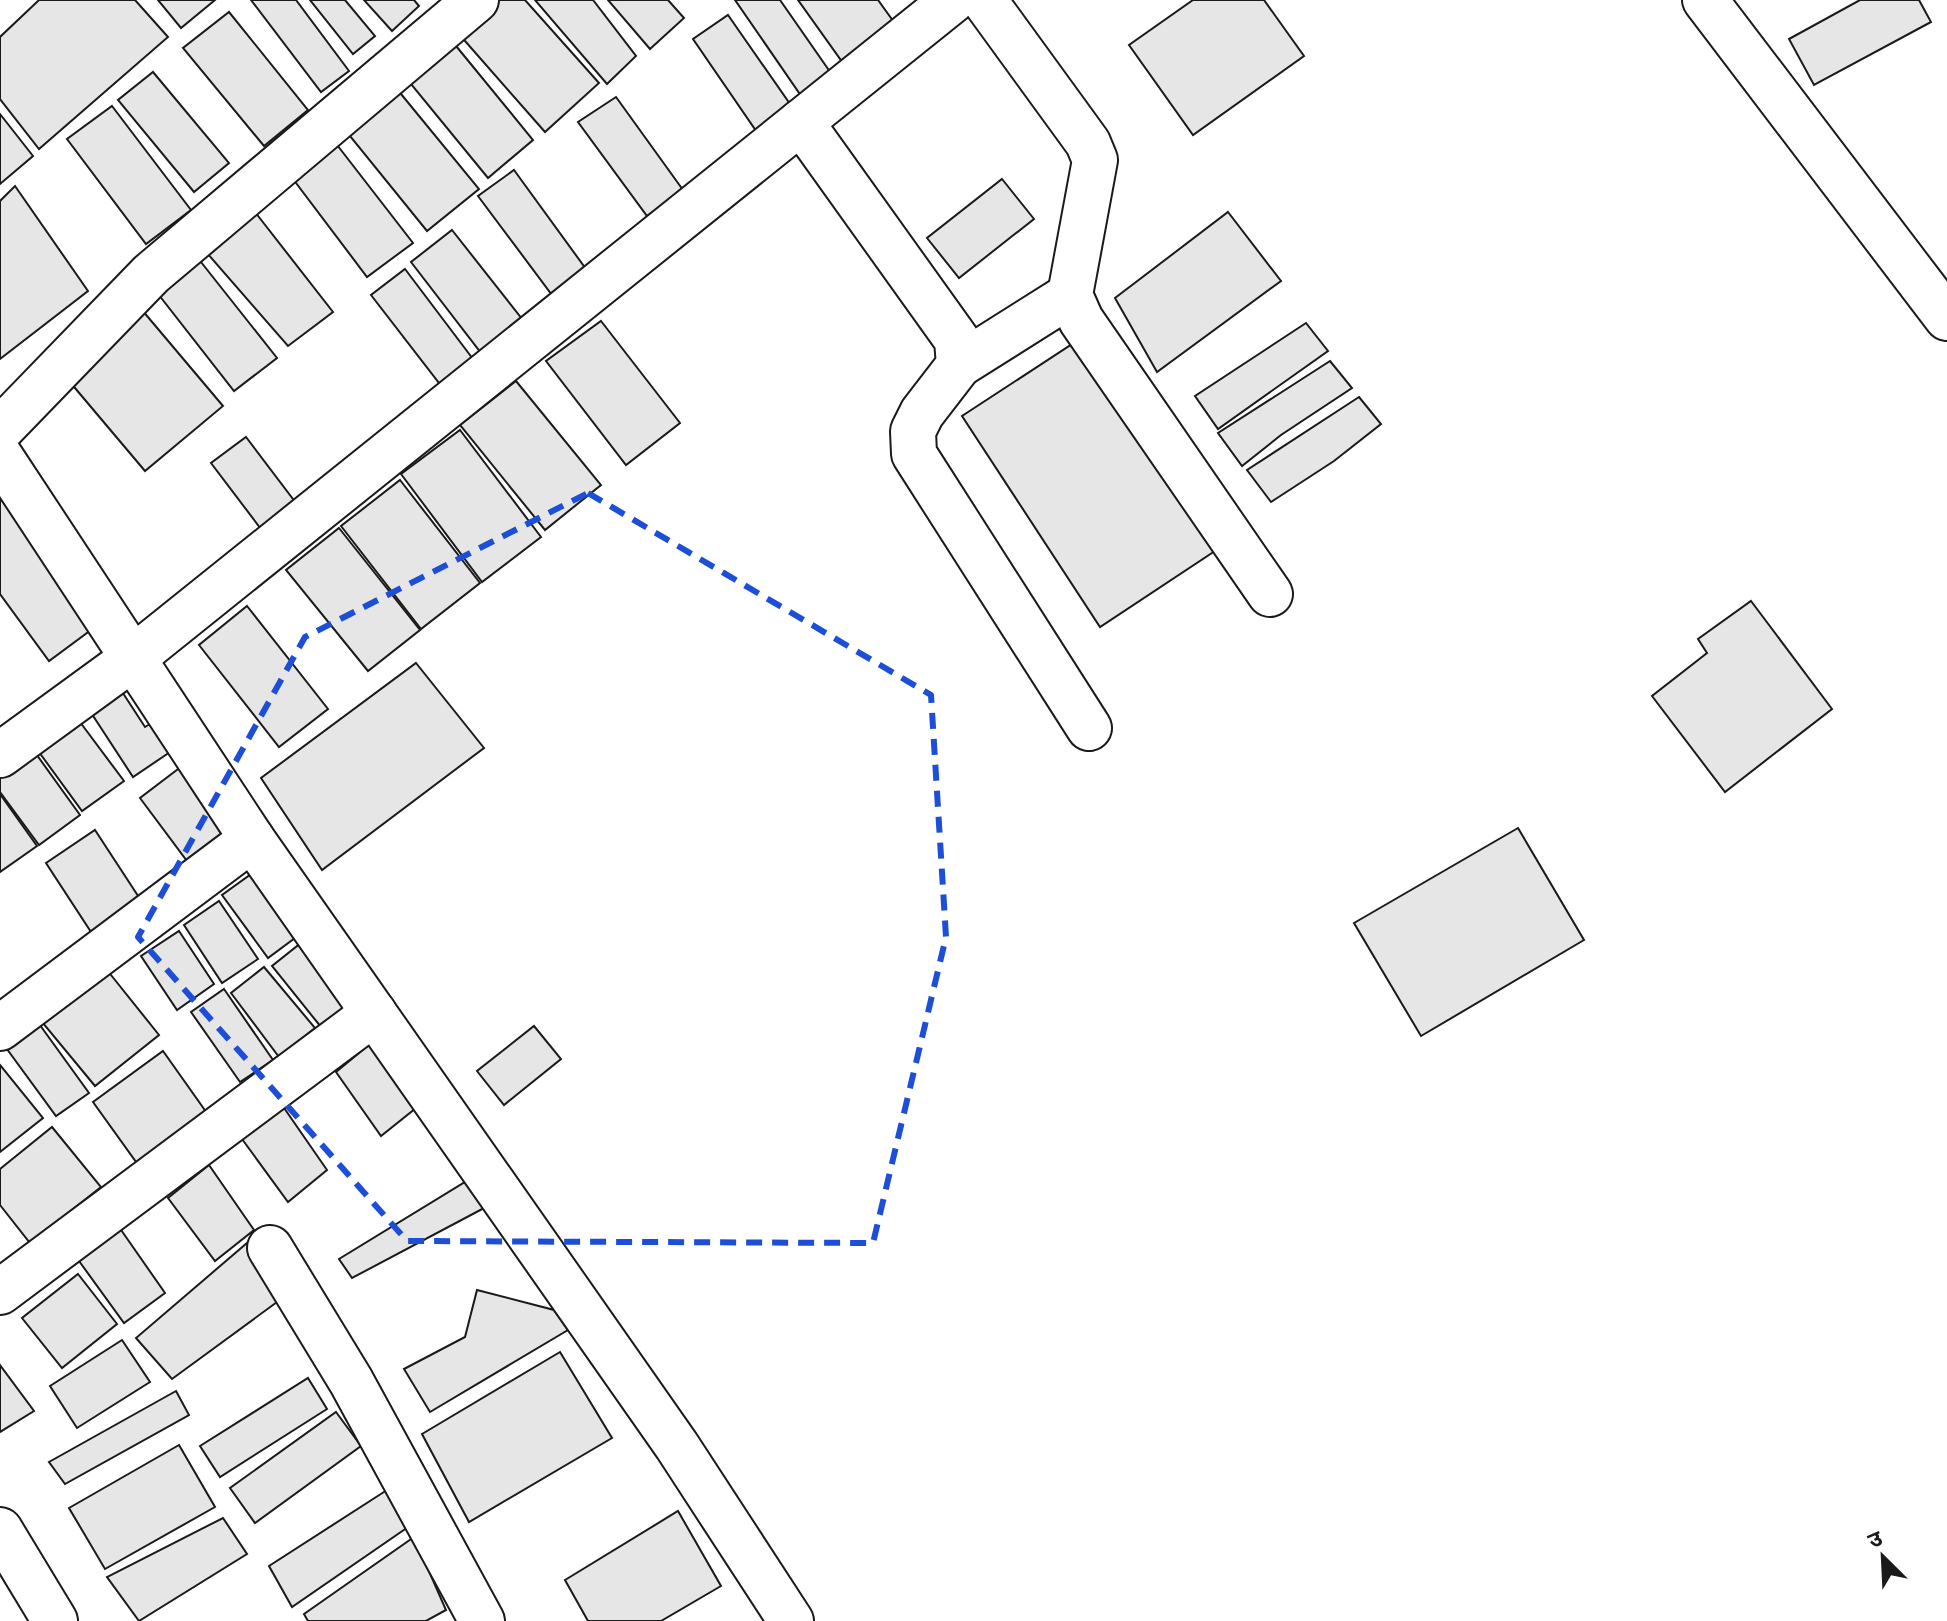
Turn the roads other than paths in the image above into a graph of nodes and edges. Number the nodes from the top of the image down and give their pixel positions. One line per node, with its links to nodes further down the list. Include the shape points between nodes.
1 (476, 0): 9 (street, via 151,274)
2 (953, 0): 5 (street)
3 (984, 0): 6 (street, via 1095,160)
4 (1705, 0): 7 (street)
5 (801, 122): 8 (street, via 957,340); 12 (street)
6 (1070, 295): 8 (street); 11 (street, via 1081,320)
7 (1941, 298)
8 (959, 365): 13 (street, via 922,413 913,431 914,454)
9 (0, 430)
10 (0, 456): 12 (street)
11 (1270, 594)
12 (133, 658): 14 (street); 15 (street)
13 (1089, 728)
14 (0, 755)
15 (252, 839): 16 (street); 17 (street)
16 (374, 1013): 19 (street); 23 (street, via 677,1446)
17 (0, 1028)
18 (270, 1248): 22 (street, via 351,1381)
19 (0, 1292)
20 (0, 1530): 21 (street)
21 (55, 1621)
22 (482, 1621)
23 (791, 1621)

